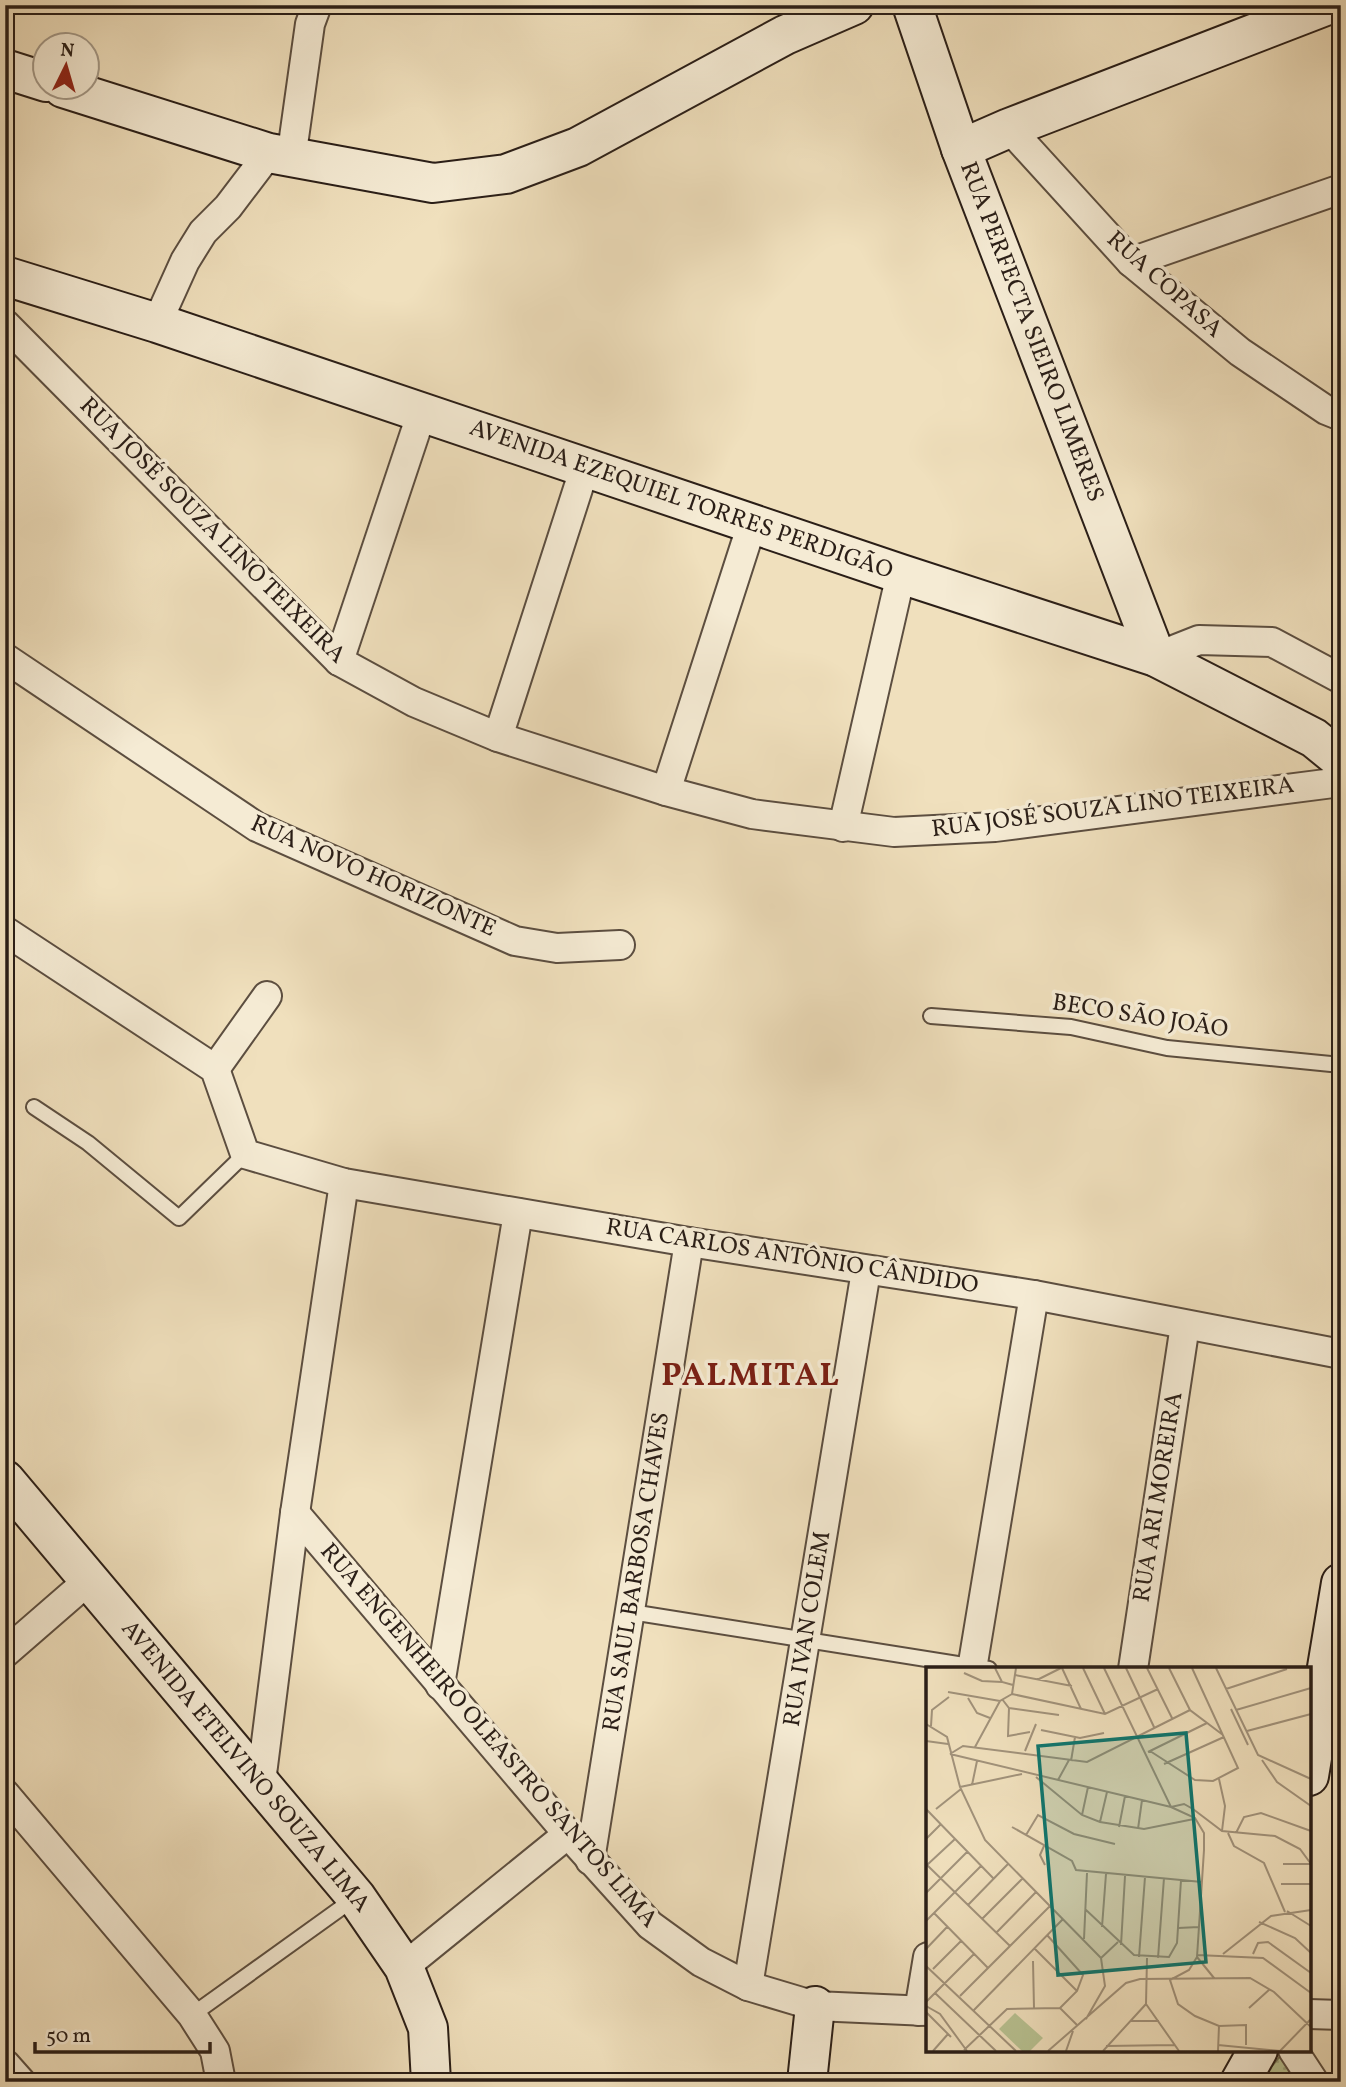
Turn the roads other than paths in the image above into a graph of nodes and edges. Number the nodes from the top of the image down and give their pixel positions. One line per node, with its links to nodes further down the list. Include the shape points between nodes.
1 (317, 5): 10 (street)
2 (853, 5): 10 (street, via 785,35 578,147 506,174 433,183)
3 (912, 5): 9 (street, RUA PERFECTA SIEIRO LIMERES)
4 (1328, 5): 8 (street)
5 (5, 69): 6 (street)
6 (32, 78)
7 (102, 100): 10 (street)
8 (1009, 128): 9 (street); 12 (street, RUA COPASA)
9 (961, 149): 21 (street, RUA PERFECTA SIEIRO LIMERES)
10 (280, 156): 14 (street, via 203,232)
11 (1341, 188): 12 (street)
12 (1131, 262): 17 (street, RUA COPASA, via 1240,352)
13 (5, 276): 14 (street, AVENIDA EZEQUIEL TORRES PERDIGÃO)
14 (157, 323): 16 (street, AVENIDA EZEQUIEL TORRES PERDIGÃO)
15 (5, 324): 23 (street, RUA JOSÉ SOUZA LINO TEIXEIRA)
16 (422, 412): 18 (street, AVENIDA EZEQUIEL TORRES PERDIGÃO); 23 (street)
17 (1341, 416)
18 (585, 467): 19 (street, AVENIDA EZEQUIEL TORRES PERDIGÃO); 25 (street)
19 (752, 524): 20 (street, AVENIDA EZEQUIEL TORRES PERDIGÃO); 28 (street)
20 (901, 574): 21 (street, AVENIDA EZEQUIEL TORRES PERDIGÃO); 29 (street)
21 (1156, 657): 24 (street, via 1199,640 1272,642); 26 (street, AVENIDA EZEQUIEL TORRES PERDIGÃO, via 1314,738)
22 (5, 658): 31 (street, RUA NOVO HORIZONTE, via 257,827 514,941 557,948)
23 (339, 661): 25 (street, RUA JOSÉ SOUZA LINO TEIXEIRA, via 414,702)
24 (1341, 679)
25 (498, 737): 28 (street, RUA JOSÉ SOUZA LINO TEIXEIRA)
26 (1341, 760)
27 (1341, 782): 29 (street, RUA JOSÉ SOUZA LINO TEIXEIRA, via 995,827 894,832)
28 (666, 791): 29 (street, RUA JOSÉ SOUZA LINO TEIXEIRA, via 751,814)
29 (843, 827)
30 (5, 931): 35 (street)
31 (620, 945)
32 (267, 996): 35 (street)
33 (932, 1016): 34 (lane, BECO SÃO JOÃO, via 1071,1027 1167,1048)
34 (1341, 1065)
35 (215, 1069): 37 (street)
36 (34, 1107): 37 (lane, via 88,1143 179,1218)
37 (245, 1154): 38 (street, RUA CARLOS ANTÔNIO CÂNDIDO)
38 (344, 1183): 39 (street, RUA CARLOS ANTÔNIO CÂNDIDO); 46 (street)
39 (518, 1213): 40 (street, RUA CARLOS ANTÔNIO CÂNDIDO); 54 (street)
40 (690, 1242): 41 (street, RUA CARLOS ANTÔNIO CÂNDIDO); 49 (street, RUA SAUL BARBOSA CHAVES)
41 (866, 1271): 42 (street, RUA CARLOS ANTÔNIO CÂNDIDO); 50 (street, RUA IVAN COLEM)
42 (1034, 1295): 43 (street, RUA CARLOS ANTÔNIO CÂNDIDO); 52 (street)
43 (1185, 1325): 44 (street, RUA CARLOS ANTÔNIO CÂNDIDO); 53 (street, RUA ARI MOREIRA)
44 (1341, 1354)
45 (5, 1480): 47 (street, AVENIDA ETELVINO SOUZA LIMA)
46 (295, 1513): 54 (street, RUA ENGENHEIRO OLEASTRO SANTOS LIMA); 56 (street)
47 (89, 1580): 51 (street); 56 (street, AVENIDA ETELVINO SOUZA LIMA)
48 (1341, 1583): 55 (street)
49 (631, 1612): 50 (lane); 59 (street, RUA SAUL BARBOSA CHAVES)
50 (806, 1639): 52 (lane); 63 (street, RUA IVAN COLEM)
51 (5, 1653)
52 (978, 1667)
53 (1133, 1667)
54 (440, 1685): 58 (street, RUA ENGENHEIRO OLEASTRO SANTOS LIMA)
55 (1311, 1764)
56 (261, 1782): 60 (street, AVENIDA ETELVINO SOUZA LIMA)
57 (5, 1794): 67 (street)
58 (568, 1835): 59 (street, RUA ENGENHEIRO OLEASTRO SANTOS LIMA); 61 (street)
59 (590, 1860): 63 (street, RUA ENGENHEIRO OLEASTRO SANTOS LIMA, via 650,1925 701,1962)
60 (356, 1897): 61 (street, AVENIDA ETELVINO SOUZA LIMA); 67 (lane)
61 (404, 1967): 74 (street, AVENIDA ETELVINO SOUZA LIMA, via 428,2028)
62 (926, 1984): 65 (street)
63 (748, 1986): 64 (street, RUA ENGENHEIRO OLEASTRO SANTOS LIMA)
64 (815, 2006): 65 (street, RUA ENGENHEIRO OLEASTRO SANTOS LIMA); 75 (street)
65 (924, 2011)
66 (1311, 2014): 68 (street)
67 (192, 2015): 73 (street, via 215,2051)
68 (1341, 2015)
69 (1257, 2052): 76 (street)
70 (1294, 2052): 77 (street)
71 (5, 2064): 72 (street)
72 (21, 2082)
73 (221, 2082)
74 (431, 2082)
75 (807, 2082)
76 (1240, 2082)
77 (1314, 2082)

